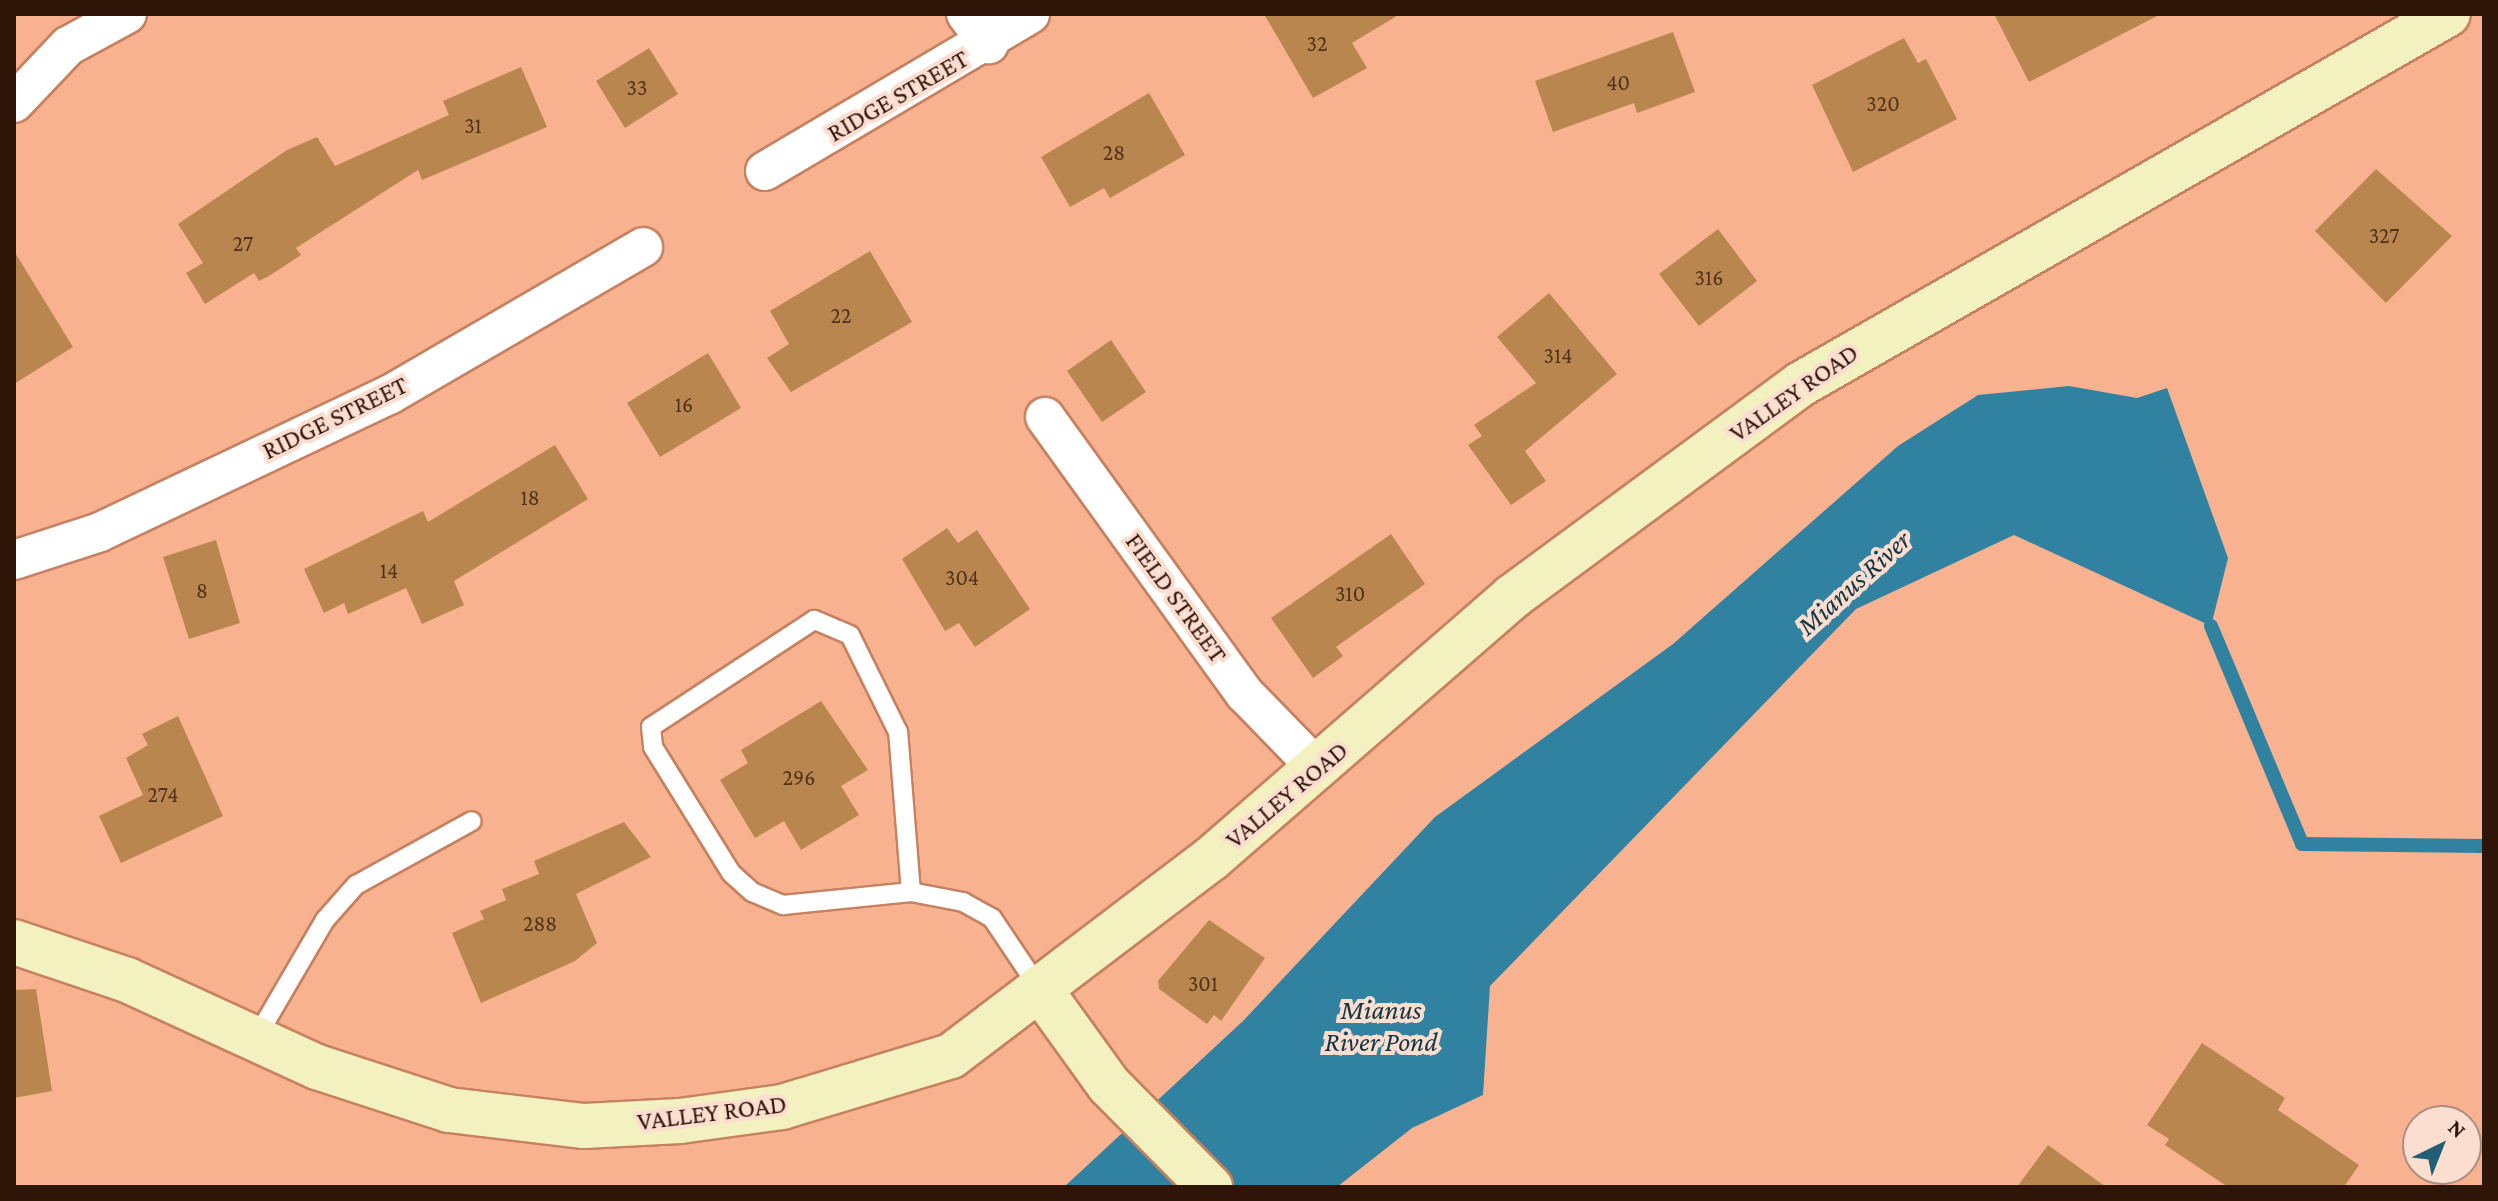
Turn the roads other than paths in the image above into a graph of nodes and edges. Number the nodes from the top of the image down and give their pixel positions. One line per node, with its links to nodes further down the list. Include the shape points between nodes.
1 (127, 14): 6 (street, via 68,46)
2 (966, 14): 5 (street, RIDGE STREET)
3 (1030, 14): 5 (street, RIDGE STREET)
4 (2448, 14): 11 (street, VALLEY ROAD, via 1801,384 1512,597)
5 (989, 44): 7 (street, RIDGE STREET)
6 (14, 103)
7 (765, 171)
8 (643, 247): 10 (street, RIDGE STREET, via 389,395 100,532)
9 (1045, 417): 11 (street, FIELD STREET, via 1245,694)
10 (14, 560)
11 (1318, 769): 15 (street, VALLEY ROAD)
12 (472, 821): 16 (lane, via 356,885 325,920)
13 (911, 892): 13 (lane, via 783,905 752,892 731,873 653,747 651,727 814,620 850,635 898,732); 15 (lane, via 963,902 992,918)
14 (14, 942): 16 (street, VALLEY ROAD, via 127,980)
15 (1039, 988): 16 (street, VALLEY ROAD, via 951,1056 782,1107 680,1121 584,1126 449,1110); 17 (street, via 1109,1085)
16 (256, 1038)
17 (1210, 1187)

